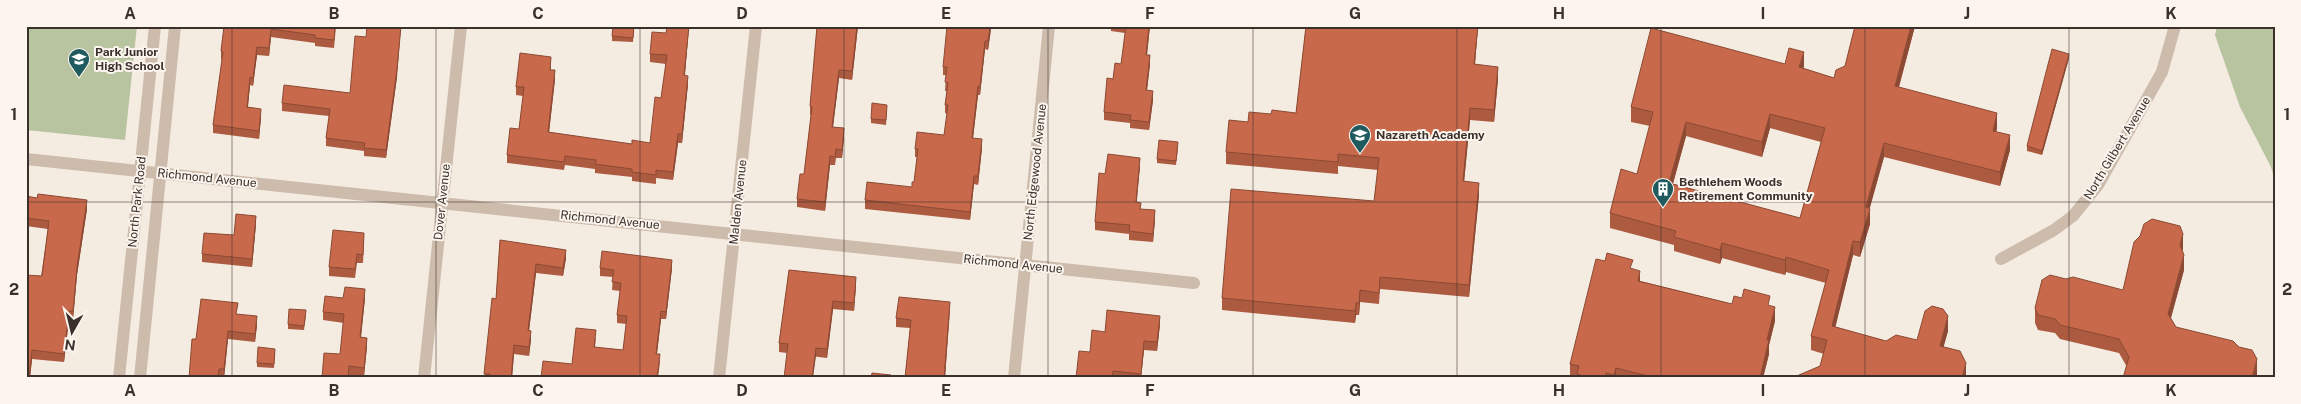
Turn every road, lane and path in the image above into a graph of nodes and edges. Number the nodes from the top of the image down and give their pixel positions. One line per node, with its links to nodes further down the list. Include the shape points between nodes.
1 (155, 26): 8 (street, North Park Road)
2 (175, 26): 9 (street, North Park Road)
3 (461, 26): 10 (street, Dover Avenue)
4 (756, 26): 11 (street, Malden Avenue)
5 (1049, 26): 13 (street, North Edgewood Avenue)
6 (2174, 26): 12 (street, North Gilbert Avenue, via 2162,72 2098,185 2073,216)
7 (26, 159): 8 (street, Richmond Avenue)
8 (140, 171): 9 (street, Richmond Avenue); 15 (street, North Park Road)
9 (161, 173): 10 (street, Richmond Avenue); 16 (street, North Park Road)
10 (443, 202): 11 (street, Richmond Avenue); 17 (street, Dover Avenue)
11 (734, 233): 13 (street, Richmond Avenue); 18 (street, Malden Avenue)
12 (2001, 259)
13 (1026, 265): 14 (street, Richmond Avenue); 19 (street, North Edgewood Avenue)
14 (1194, 283)
15 (119, 378)
16 (140, 378)
17 (424, 378)
18 (719, 378)
19 (1014, 378)

